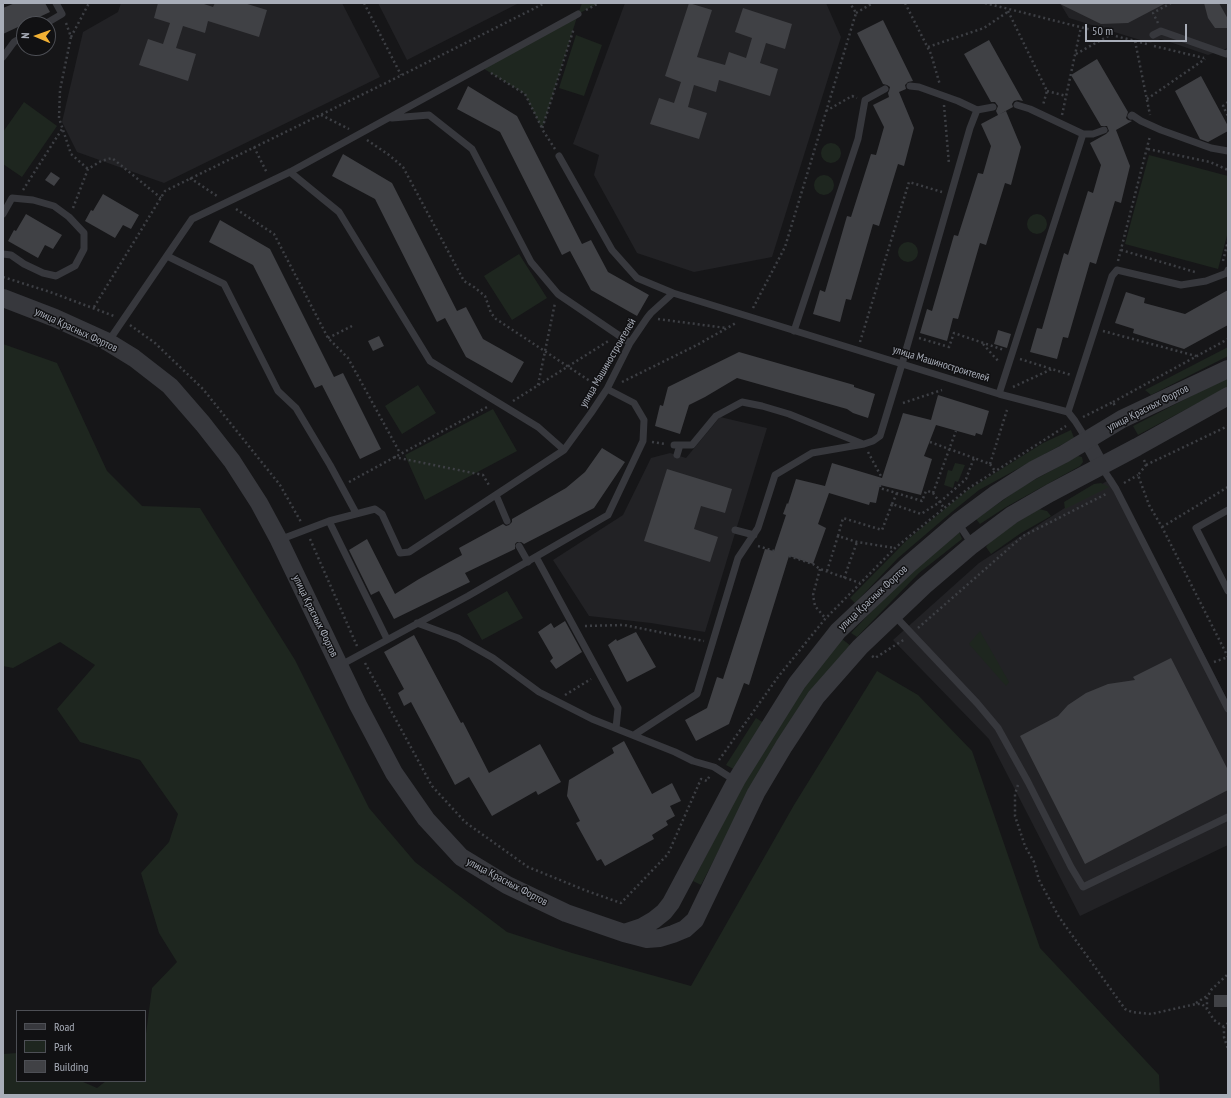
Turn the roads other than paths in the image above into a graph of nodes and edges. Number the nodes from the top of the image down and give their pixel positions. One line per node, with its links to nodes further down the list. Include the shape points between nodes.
1 (56, 3): 3 (lane, via 62,14)
2 (578, 14): 14 (lane)
3 (56, 18)
4 (1154, 35): 6 (lane, via 1161,31)
5 (16, 41): 7 (lane)
6 (1228, 53)
7 (3, 57)
8 (910, 86): 12 (lane, via 919,87)
9 (885, 89): 26 (lane, via 865,100 858,139)
10 (1016, 105): 16 (lane)
11 (993, 107): 12 (lane)
12 (977, 110): 29 (lane)
13 (1131, 116): 17 (lane, via 1211,148)
14 (389, 118): 19 (lane); 28 (lane, via 429,115 472,150 531,262 557,292)
15 (1104, 130): 16 (lane)
16 (1083, 134): 32 (lane)
17 (1228, 151)
18 (559, 156): 24 (lane, via 612,250 637,278)
19 (290, 172): 22 (lane, via 192,218); 37 (lane, via 339,212 430,361 538,427)
20 (3, 214): 21 (lane, via 12,198 33,200 54,206 84,233 84,249 75,266 56,276 43,273 11,255)
21 (3, 254)
22 (167, 256): 27 (lane); 42 (lane, via 224,284 278,391 296,408)
23 (1228, 270): 34 (lane, via 1206,281 1181,285 1118,270 1112,276)
24 (673, 293): 26 (lane, улица Машиностроителей); 28 (lane, улица Машиностроителей, via 651,313)
25 (3, 298): 27 (street, улица Красных Фортов)
26 (794, 331): 29 (lane, улица Машиностроителей)
27 (108, 342): 48 (street, улица Красных Фортов, via 170,386 203,424 232,460)
28 (630, 343): 31 (lane, улица Машиностроителей)
29 (902, 364): 32 (lane, улица Машиностроителей); 36 (lane, via 880,436)
30 (1228, 369): 35 (street, улица Красных Фортов, via 1122,419)
31 (607, 390): 37 (lane, улица Машиностроителей); 51 (lane, via 634,403 644,420 643,441 608,515)
32 (999, 394): 34 (lane, улица Машиностроителей)
33 (1228, 396): 39 (street, улица Красных Фортов)
34 (1068, 412): 35 (lane)
35 (1087, 440): 39 (street); 45 (street, улица Красных Фортов, via 1033,470)
36 (864, 444): 38 (lane, via 789,414 742,402 716,416 692,445 677,445); 47 (lane, via 812,453 775,475)
37 (564, 450): 40 (lane, улица Машиностроителей)
38 (677, 455)
39 (1101, 466): 49 (street, улица Красных Фортов, via 1012,515); 58 (lane, via 1116,489)
40 (496, 495): 42 (lane, улица Машиностроителей, via 409,552 400,553 382,514 375,509); 44 (lane)
41 (1228, 510): 53 (lane, via 1196,528)
42 (356, 513): 43 (lane, улица Машиностроителей)
43 (329, 521): 48 (lane, улица Машиностроителей); 56 (lane)
44 (507, 521)
45 (958, 522): 49 (lane); 61 (street, улица Красных Фортов, via 838,631 797,684)
46 (735, 530): 47 (lane)
47 (754, 535): 60 (lane, via 738,558 697,694)
48 (279, 540): 57 (street, улица Красных Фортов)
49 (972, 545): 54 (street, улица Красных Фортов)
50 (520, 546): 52 (lane)
51 (536, 557): 52 (lane); 59 (lane, via 618,708)
52 (528, 562): 55 (lane)
53 (1228, 591)
54 (894, 614): 62 (lane, via 998,728 1083,887); 63 (street, улица Красных Фортов, via 860,647 816,697 784,746 756,793 695,920 685,928 660,938 647,939)
55 (417, 623): 56 (lane); 59 (lane, via 458,638 493,658 539,692 592,719)
56 (387, 640): 57 (lane)
57 (339, 666): 63 (street, улица Красных Фортов, via 394,772 426,819 461,857 507,885 566,913)
58 (1228, 709)
59 (616, 728): 60 (lane)
60 (634, 735): 61 (lane)
61 (737, 779): 63 (street, улица Красных Фортов, via 671,903 654,920)
62 (1228, 817)
63 (624, 933)

